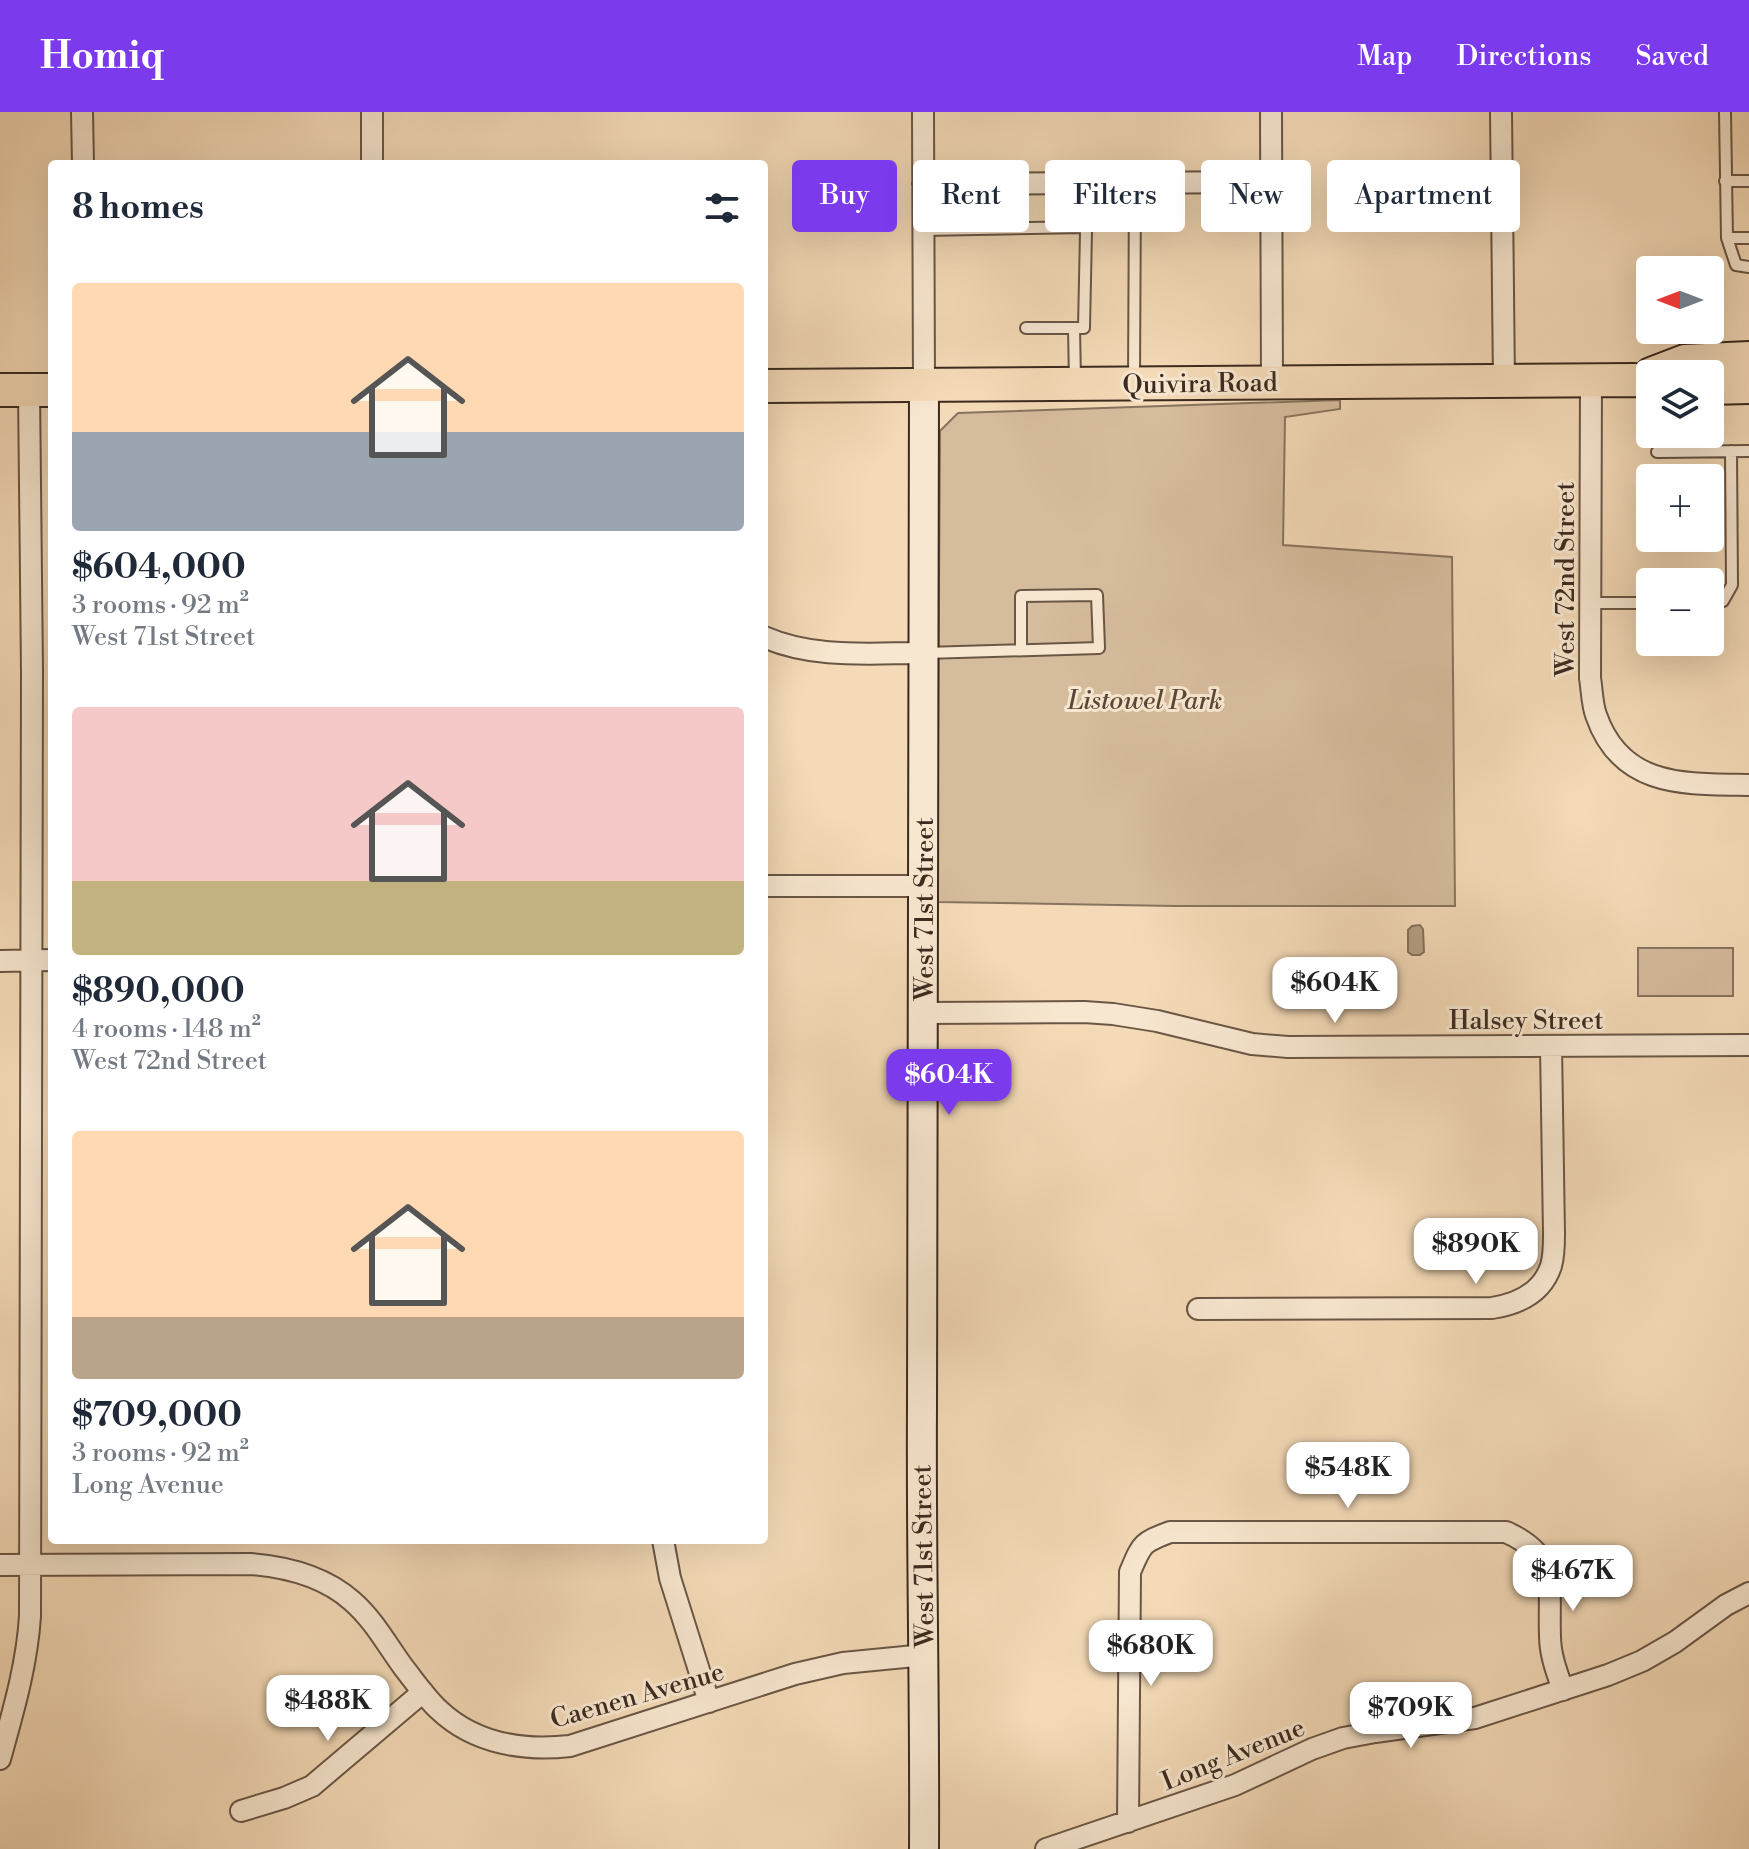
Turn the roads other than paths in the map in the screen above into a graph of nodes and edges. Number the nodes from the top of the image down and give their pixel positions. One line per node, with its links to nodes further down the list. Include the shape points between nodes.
1 (82, 112): 7 (street)
2 (372, 112): 8 (street)
3 (923, 112): 9 (street, West 71st Street)
4 (1271, 112): 10 (street)
5 (1501, 112): 27 (street)
6 (1725, 112): 11 (lane)
7 (83, 160)
8 (372, 160)
9 (923, 160)
10 (1272, 160)
11 (1725, 181): 12 (lane); 17 (lane)
12 (1749, 181)
13 (923, 232): 30 (street, West 71st Street)
14 (1086, 232): 21 (lane, via 1084,328)
15 (1135, 232): 28 (lane)
16 (1273, 232): 26 (street)
17 (1727, 238): 18 (lane); 19 (lane, via 1736,265)
18 (1749, 238)
19 (1749, 267)
20 (1026, 328): 21 (lane)
21 (1074, 328): 29 (lane)
22 (1749, 358): 23 (main road, Quivira Road)
23 (1706, 360)
24 (1636, 379): 25 (main road, Quivira Road)
25 (1591, 381): 27 (main road, Quivira Road); 39 (street, West 72nd Street)
26 (1272, 382): 27 (main road, Quivira Road); 28 (main road, Quivira Road)
27 (1504, 382)
28 (1134, 383): 29 (main road, Quivira Road)
29 (1075, 384): 30 (main road, Quivira Road)
30 (924, 385): 31 (main road, Quivira Road); 43 (street, West 71st Street)
31 (768, 386)
32 (1749, 387): 33 (main road)
33 (1724, 388)
34 (27, 390): 44 (street)
35 (1731, 451): 36 (lane); 37 (lane); 38 (lane, via 1732,585)
36 (1749, 451)
37 (1657, 452)
38 (1724, 599)
39 (1590, 603): 40 (lane); 45 (street, West 72nd Street, via 1595,712 1616,753 1631,766 1677,783)
40 (1636, 603)
41 (768, 639): 43 (street, via 810,652)
42 (1021, 650): 42 (lane, via 1099,648 1097,595 1021,596); 43 (lane)
43 (923, 653): 47 (street, West 71st Street)
44 (42, 671): 48 (street)
45 (1749, 785)
46 (768, 886): 47 (street)
47 (924, 886): 50 (street, West 71st Street)
48 (42, 960): 49 (street); 56 (street)
49 (0, 961)
50 (924, 1013): 52 (street, Halsey Street, via 1113,1014 1288,1047); 58 (street, West 71st Street)
51 (1749, 1045): 52 (street, Halsey Street)
52 (1551, 1046): 53 (street, via 1552,1265 1528,1297 1492,1308)
53 (1198, 1309)
54 (664, 1544): 61 (street)
55 (0, 1565): 56 (street, Caenen Avenue)
56 (31, 1565): 60 (street, Caenen Avenue, via 251,1564 304,1574 351,1599 374,1622); 62 (street, via 29,1643)
57 (1749, 1593): 59 (street, Long Avenue, via 1642,1661)
58 (925, 1655): 61 (street, Caenen Avenue, via 843,1663); 65 (street, West 71st Street)
59 (1563, 1690): 64 (street, Long Avenue, via 1475,1718 1343,1738 1235,1785); 64 (street, via 1553,1663 1547,1568 1523,1539 1506,1532 1170,1532 1141,1547 1130,1572)
60 (423, 1692): 61 (street, Caenen Avenue, via 439,1711 470,1731 542,1749 570,1746); 63 (street, via 312,1786)
61 (709, 1702)
62 (0, 1759)
63 (241, 1811)
64 (1128, 1822): 66 (street, Long Avenue)
65 (924, 1849)
66 (1046, 1849)

